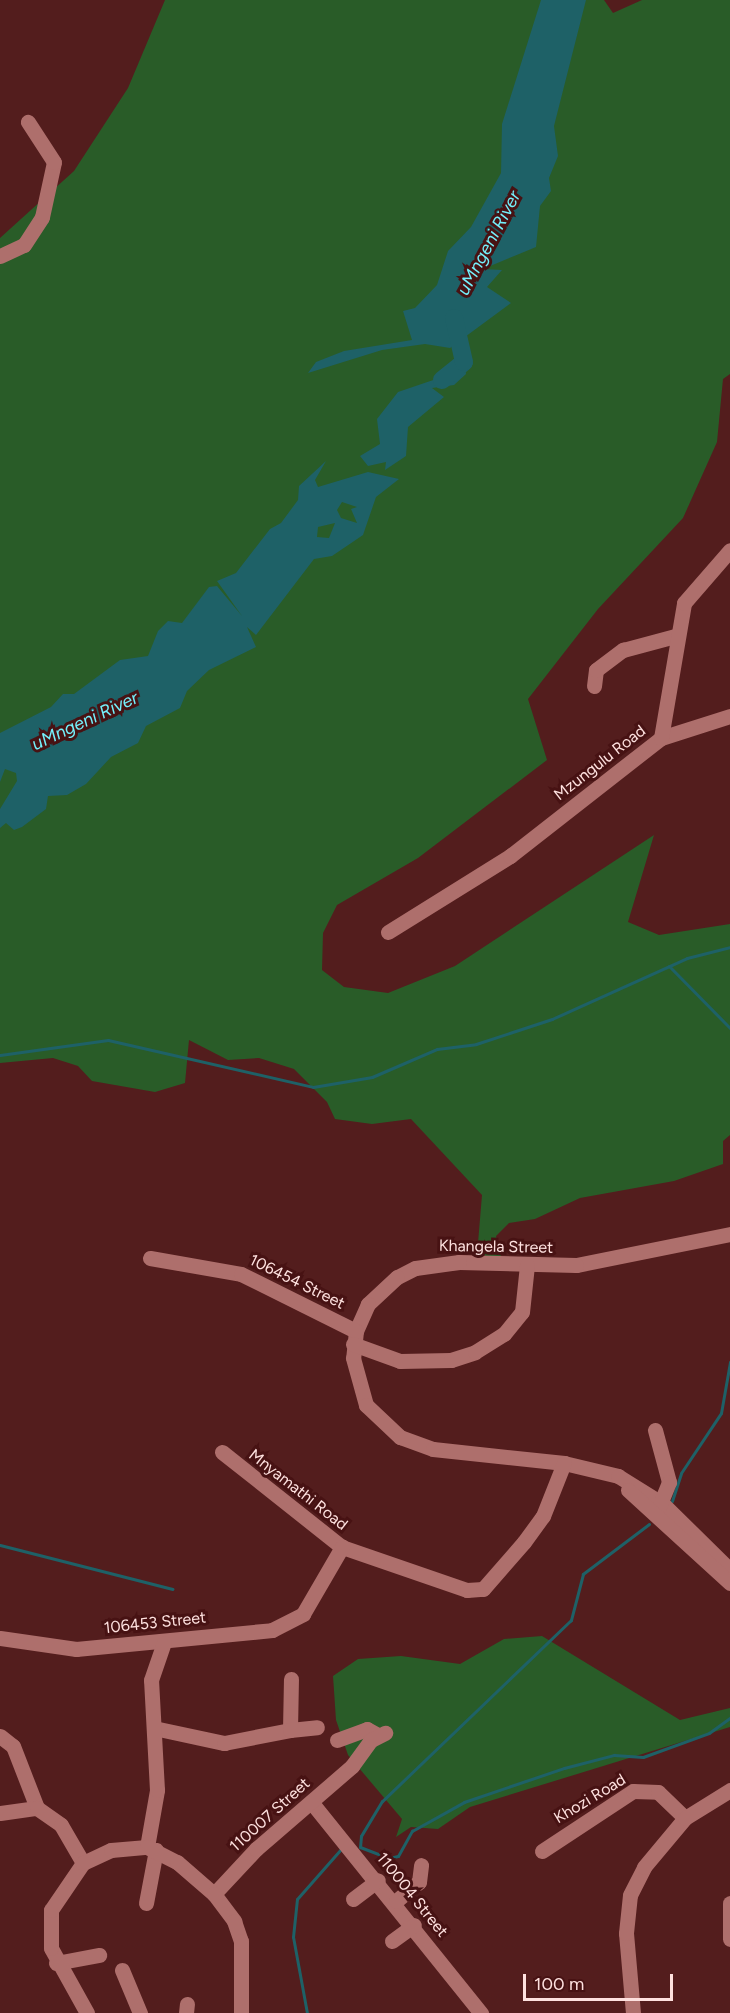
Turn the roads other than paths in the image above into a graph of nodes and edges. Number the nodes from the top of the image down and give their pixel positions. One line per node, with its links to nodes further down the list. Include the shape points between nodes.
1 (28, 122): 2 (street, via 54,162 42,217 24,244)
2 (0, 255)
3 (730, 550): 4 (street, Mzungulu Road, via 684,603)
4 (675, 636): 5 (street, via 623,650 596,670); 7 (street, Mzungulu Road)
5 (594, 686)
6 (730, 716): 7 (street)
7 (661, 738): 8 (street, Mzungulu Road, via 510,856)
8 (388, 932)
9 (730, 1234): 11 (street, Khangela Street, via 585,1263)
10 (150, 1258): 12 (street, 106454 Street, via 241,1274)
11 (527, 1265): 12 (street, Khangela Street, via 459,1262 415,1268 381,1288); 12 (street, 106454 Street, via 522,1312 504,1334 475,1352 451,1360 400,1361)
12 (354, 1338): 15 (street, via 355,1374 366,1405 400,1437 449,1452)
13 (655, 1430): 16 (street, via 668,1470)
14 (222, 1452): 17 (street, Mnyamathi Road)
15 (564, 1463): 16 (street, via 633,1483); 17 (street, Mnyamathi Road, via 543,1516 483,1589 438,1584)
16 (660, 1508): 18 (street); 19 (street)
17 (342, 1547): 21 (street, 106453 Street, via 309,1607 295,1620 259,1632 234,1629)
18 (730, 1570)
19 (730, 1583)
20 (0, 1638): 21 (street, 106453 Street, via 76,1649)
21 (164, 1643): 24 (street, via 151,1680)
22 (291, 1679): 25 (street)
23 (317, 1727): 25 (street)
24 (154, 1728): 25 (street, via 224,1743); 33 (street, via 157,1790)
25 (290, 1731)
26 (0, 1736): 30 (street, via 13,1746)
27 (337, 1740): 29 (street, 110007 Street, via 367,1729 381,1734)
28 (730, 1790): 32 (street)
29 (312, 1803): 37 (street, 110004 Street); 38 (street, 110007 Street, via 256,1849)
30 (37, 1808): 31 (street); 35 (street, via 61,1825)
31 (0, 1813)
32 (686, 1818): 34 (street, Khozi Road, via 658,1792 633,1791); 53 (street, via 644,1867 630,1895 626,1933)
33 (152, 1849): 35 (street, via 111,1850); 38 (street); 41 (street)
34 (542, 1851)
35 (83, 1863): 47 (street, via 51,1910 49,1940)
36 (421, 1865): 40 (street, via 419,1882)
37 (378, 1880): 39 (street); 40 (street, 110004 Street)
38 (214, 1894): 51 (street, via 242,1941)
39 (353, 1899)
40 (396, 1901): 43 (street, 110004 Street)
41 (146, 1903)
42 (730, 1903): 44 (street)
43 (414, 1925): 45 (street); 52 (street, 110004 Street)
44 (730, 1939)
45 (392, 1941)
46 (99, 1955): 47 (street)
47 (56, 1962): 49 (street)
48 (122, 1970): 50 (street)
49 (87, 2013)
50 (140, 2013)
51 (241, 2013)
52 (481, 2013)
53 (633, 2013)

